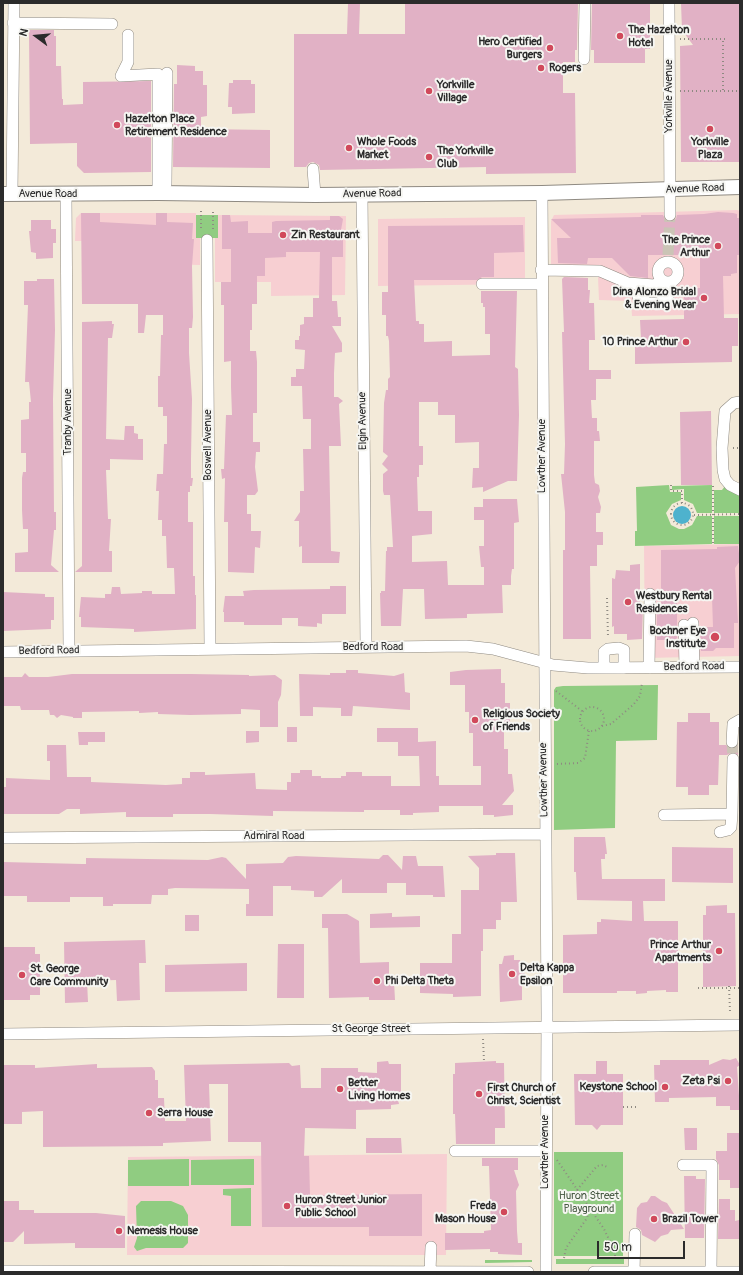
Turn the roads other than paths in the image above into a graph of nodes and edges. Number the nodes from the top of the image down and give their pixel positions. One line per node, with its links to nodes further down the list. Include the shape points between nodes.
1 (14, 3): 4 (street)
2 (585, 3): 8 (street)
3 (669, 3): 13 (street, Yorkville Avenue)
4 (13, 23): 5 (street); 16 (street)
5 (112, 24)
6 (128, 35): 7 (street)
7 (128, 55): 10 (street); 10 (street, via 128,62 121,76)
8 (584, 59)
9 (166, 73): 14 (street)
10 (143, 75): 14 (street, via 158,74)
11 (313, 170): 19 (street)
12 (740, 187): 13 (main road, Avenue Road)
13 (670, 189): 15 (main road, Avenue Road); 20 (street, Yorkville Avenue)
14 (162, 193): 17 (main road, Avenue Road); 19 (main road, Avenue Road)
15 (542, 193): 18 (main road, Avenue Road); 23 (street, Lowther Avenue)
16 (8, 194): 17 (main road, Avenue Road)
17 (66, 194): 34 (street, Tranby Avenue)
18 (362, 194): 19 (main road, Avenue Road); 32 (street, Elgin Avenue)
19 (315, 196)
20 (670, 215)
21 (207, 236): 33 (street, Boswell Avenue)
22 (668, 259): 24 (street, via 658,270 659,276)
23 (541, 270): 24 (street, via 600,271 628,283 654,285); 26 (street, Lowther Avenue)
24 (666, 281): 27 (street, via 671,290 667,298 658,303 648,303)
25 (482, 284): 26 (street)
26 (541, 284): 36 (street, Lowther Avenue)
27 (638, 297)
28 (740, 402): 29 (street, via 734,403 725,411 722,448 725,479)
29 (740, 490)
30 (650, 594): 40 (street)
31 (689, 624): 41 (street)
32 (366, 647): 33 (street, Bedford Road); 36 (street, Bedford Road, via 466,646 493,649)
33 (210, 649): 34 (street, Bedford Road)
34 (69, 650): 35 (street, Bedford Road)
35 (3, 652)
36 (543, 662): 38 (street, Bedford Road, via 553,665); 48 (street, Lowther Avenue)
37 (740, 667): 41 (street, Bedford Road)
38 (604, 668): 39 (street, Bedford Road); 39 (street, via 604,652 619,648 624,650)
39 (624, 668): 40 (street, Bedford Road)
40 (650, 668): 41 (street, Bedford Road)
41 (690, 668)
42 (740, 720): 43 (street, via 733,724)
43 (732, 742)
44 (733, 759): 45 (street)
45 (732, 814): 46 (street); 47 (street, via 731,827)
46 (664, 815)
47 (720, 832)
48 (545, 834): 49 (street, Admiral Road); 51 (street, Lowther Avenue)
49 (3, 838)
50 (740, 1025): 51 (street, St George Street)
51 (546, 1027): 52 (street, St George Street); 54 (street, Lowther Avenue)
52 (3, 1034)
53 (455, 1151): 54 (street)
54 (549, 1154): 61 (street, Lowther Avenue)
55 (683, 1164): 64 (street, via 712,1165)
56 (635, 1234): 63 (street)
57 (431, 1248): 59 (street)
58 (3, 1271): 59 (street)
59 (430, 1271): 60 (street)
60 (528, 1272)
61 (546, 1272)
62 (594, 1272): 63 (street)
63 (634, 1272): 64 (street)
64 (711, 1272): 65 (street)
65 (740, 1272)

